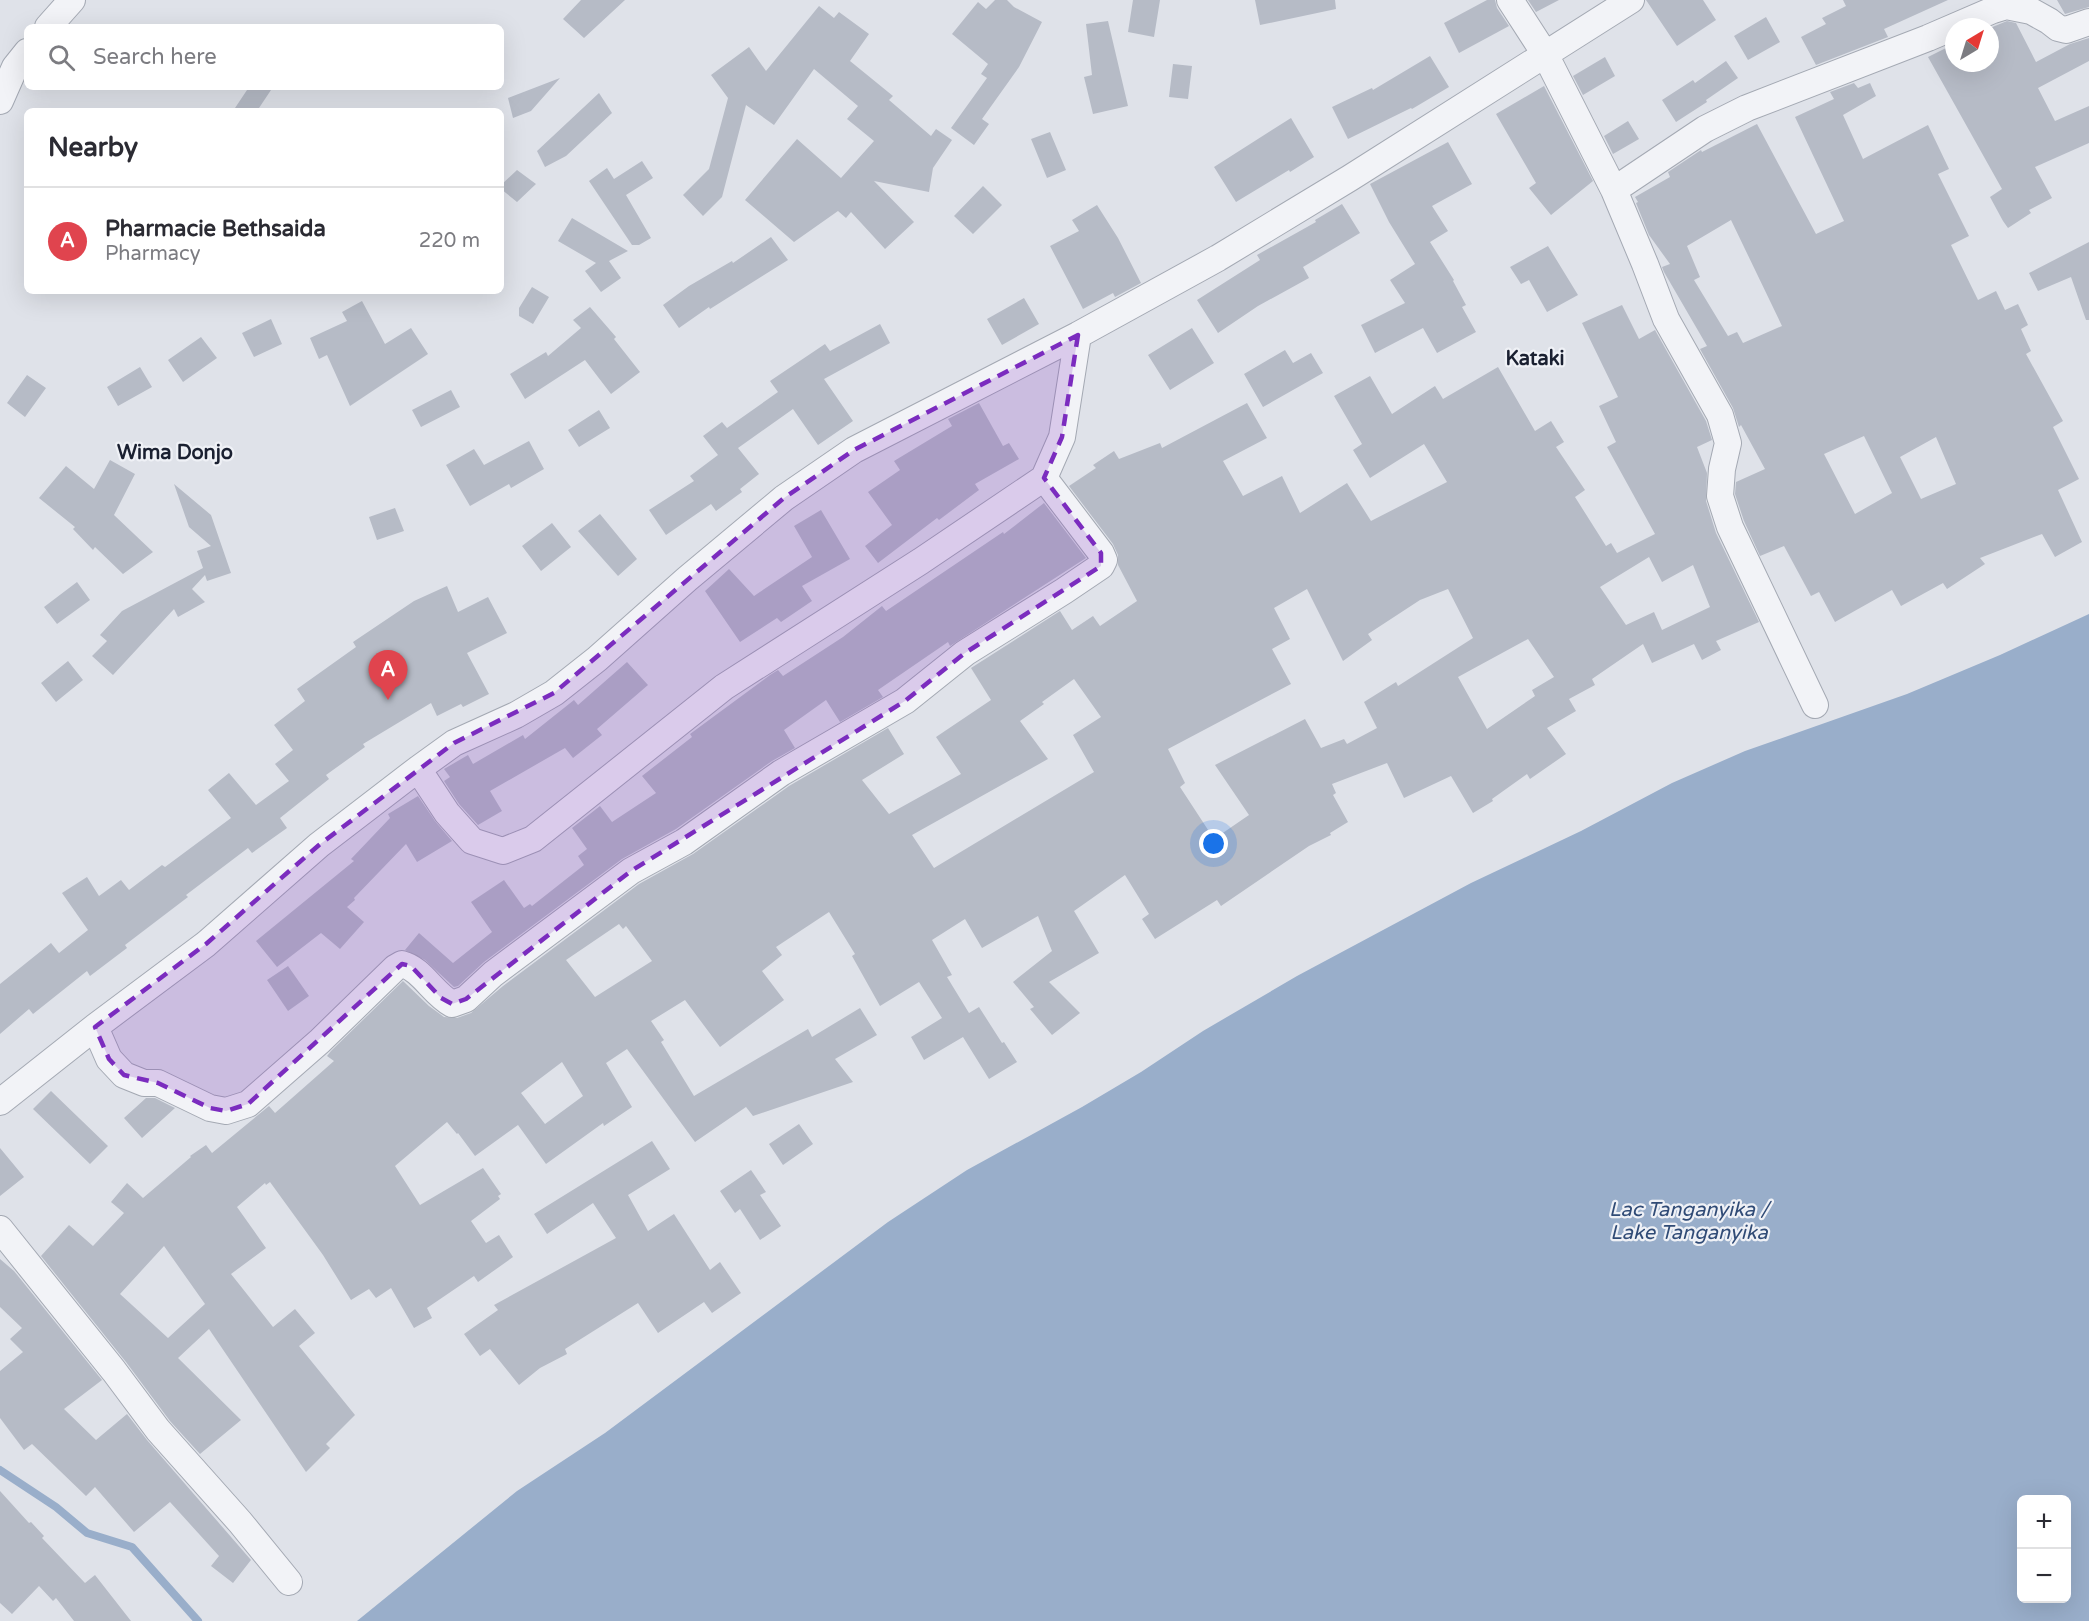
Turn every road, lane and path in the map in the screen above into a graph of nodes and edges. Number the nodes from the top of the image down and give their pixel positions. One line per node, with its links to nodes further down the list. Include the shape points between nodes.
1 (72, 0): 5 (street)
2 (1510, 0): 6 (street)
3 (1631, 0): 6 (street)
4 (2089, 22): 9 (street, via 2066,30 2031,11 2006,6 1993,10 1747,108 1705,129)
5 (51, 24)
6 (1545, 54): 9 (street); 10 (street, via 1218,258)
7 (24, 56): 8 (street)
8 (0, 101)
9 (1614, 190): 12 (street, via 1666,319 1720,415 1728,443 1720,496 1730,526)
10 (1078, 335): 11 (street, via 1062,436); 13 (street, via 854,450 784,498 554,693 454,743)
11 (1044, 478): 13 (street, via 724,687 532,839 503,851 472,842); 14 (street, via 1101,553 1101,566 965,653 904,701 781,773 684,842 631,871 493,974 466,999 452,1004 441,998 411,966 402,963 248,1104 226,1111 210,1108 158,1083 144,1083 124,1075 109,1059)
12 (1815, 705)
13 (418, 769): 14 (street, via 319,845 206,944)
14 (95, 1027): 15 (street)
15 (0, 1102)
16 (0, 1229): 17 (street, via 158,1431)
17 (289, 1582)

